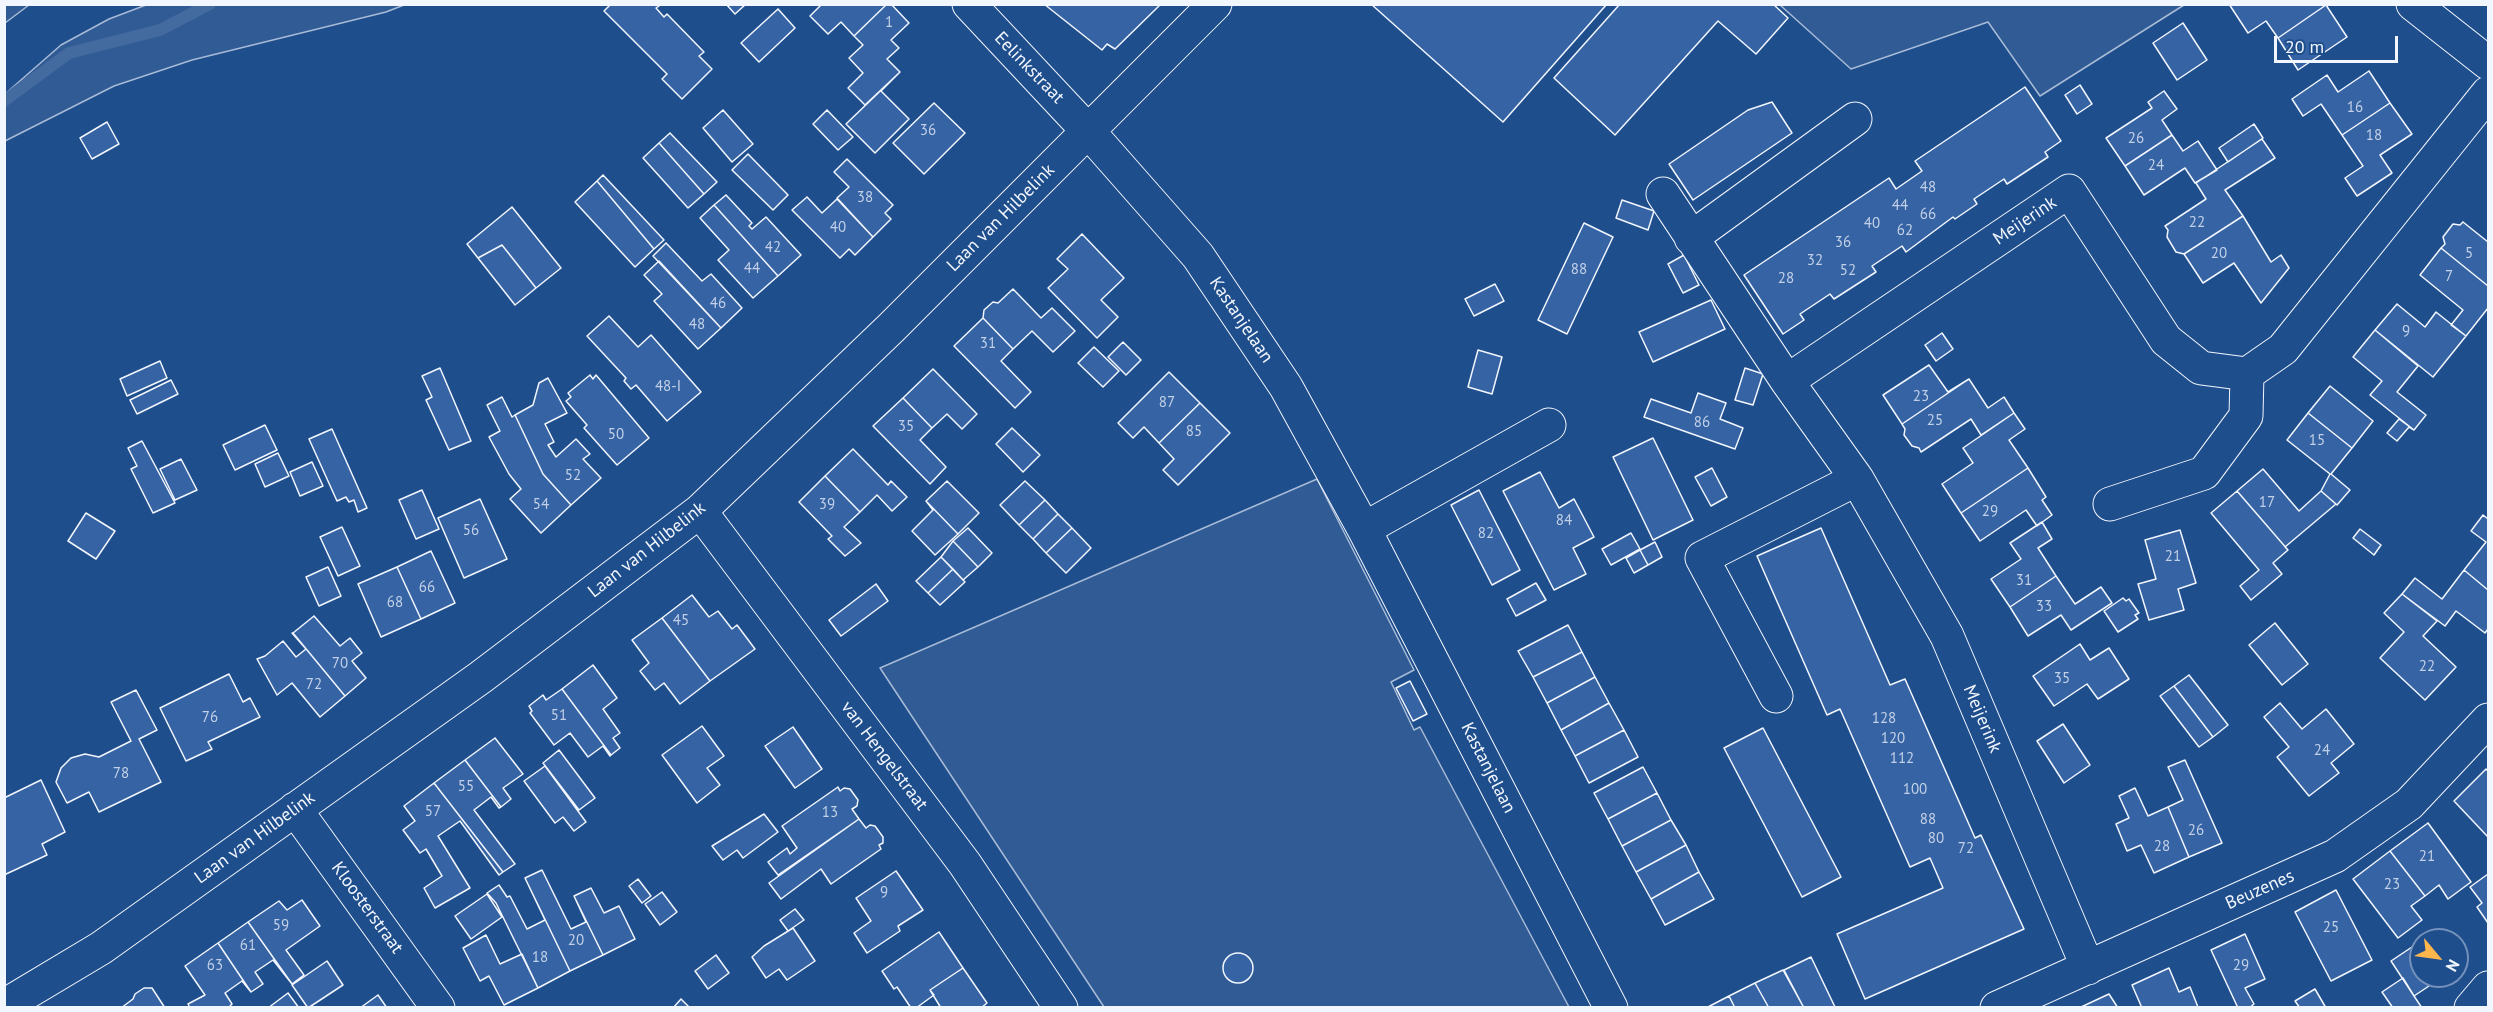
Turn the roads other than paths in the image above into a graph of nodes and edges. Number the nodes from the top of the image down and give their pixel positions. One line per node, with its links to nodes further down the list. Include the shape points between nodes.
1 (969, 4): 7 (street, Eelinkstraat)
2 (1215, 4): 7 (street, Laan van Hilbelink)
3 (2414, 4): 4 (street)
4 (2488, 63)
5 (2488, 93): 10 (street, via 2283,349)
6 (1855, 119): 9 (street)
7 (1089, 131): 15 (street, Laan van Hilbelink); 16 (street, Kastanjelaan, via 1198,255 1286,387)
8 (1663, 194): 9 (street, Meijerink)
9 (1691, 238): 11 (street, Meijerink)
10 (2247, 374): 11 (street, Meijerink, via 2201,368 2166,340 2069,191); 14 (street, via 2246,416 2204,473)
11 (1787, 381): 13 (street, Meijerink)
12 (1549, 425): 16 (street)
13 (1857, 479): 17 (street, via 1702,558); 20 (street, Meijerink, via 1947,636)
14 (2110, 504)
15 (700, 511): 19 (street, Laan van Hilbelink, via 481,677); 24 (street, van Hengelstraat, via 965,864)
16 (1364, 529): 25 (street, Kastanjelaan)
17 (1776, 696)
18 (2488, 720): 20 (street, Beuzenes, via 2409,804 2335,856)
19 (295, 809): 22 (street, Laan van Hilbelink, via 101,948); 23 (street, Kloosterstraat)
20 (2088, 968): 26 (street, Beuzenes)
21 (2488, 988): 27 (street)
22 (4, 1006)
23 (438, 1008)
24 (1061, 1008)
25 (1611, 1008)
26 (1997, 1008)
27 (2471, 1008)

